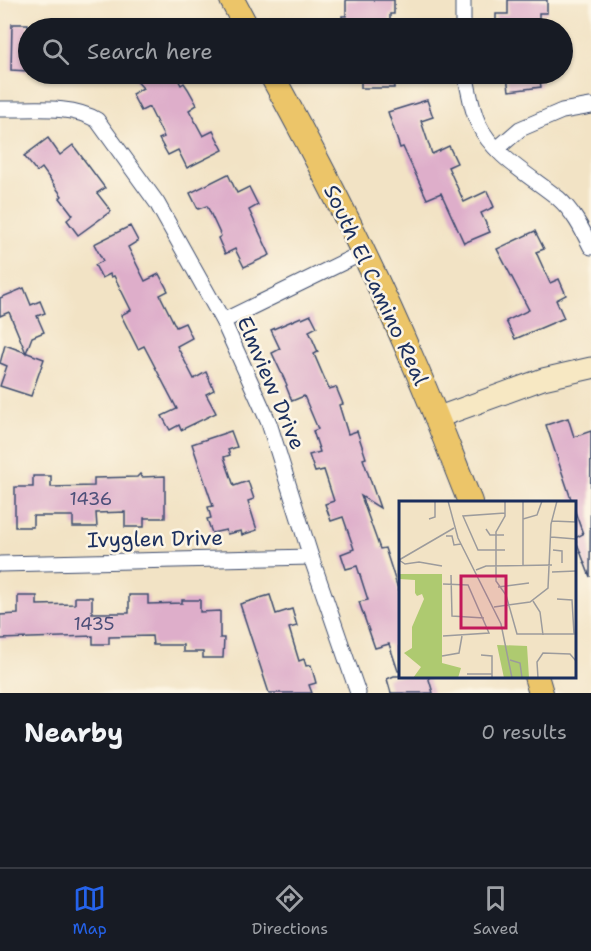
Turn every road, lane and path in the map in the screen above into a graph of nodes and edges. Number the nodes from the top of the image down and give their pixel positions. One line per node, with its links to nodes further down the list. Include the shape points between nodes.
1 (232, 0): 3 (main road)
2 (463, 0): 4 (street)
3 (242, 18)
4 (463, 18)
5 (276, 84): 11 (main road, South El Camino Real)
6 (468, 84): 9 (street, via 478,123)
7 (591, 106): 9 (street, via 562,111 520,129)
8 (0, 109): 12 (street, Elmview Drive, via 69,110 97,120 158,203)
9 (496, 149): 10 (street, via 523,174 559,198)
10 (591, 247)
11 (364, 252): 12 (street); 14 (main road, South El Camino Real)
12 (223, 321): 16 (street, Elmview Drive, via 269,423)
13 (591, 368): 14 (street, via 543,379)
14 (436, 418): 15 (main road, South El Camino Real)
15 (470, 501)
16 (311, 557): 17 (street, Ivyglen Drive); 19 (street, Elmview Drive)
17 (0, 564)
18 (537, 678): 20 (main road)
19 (358, 693)
20 (541, 693)

